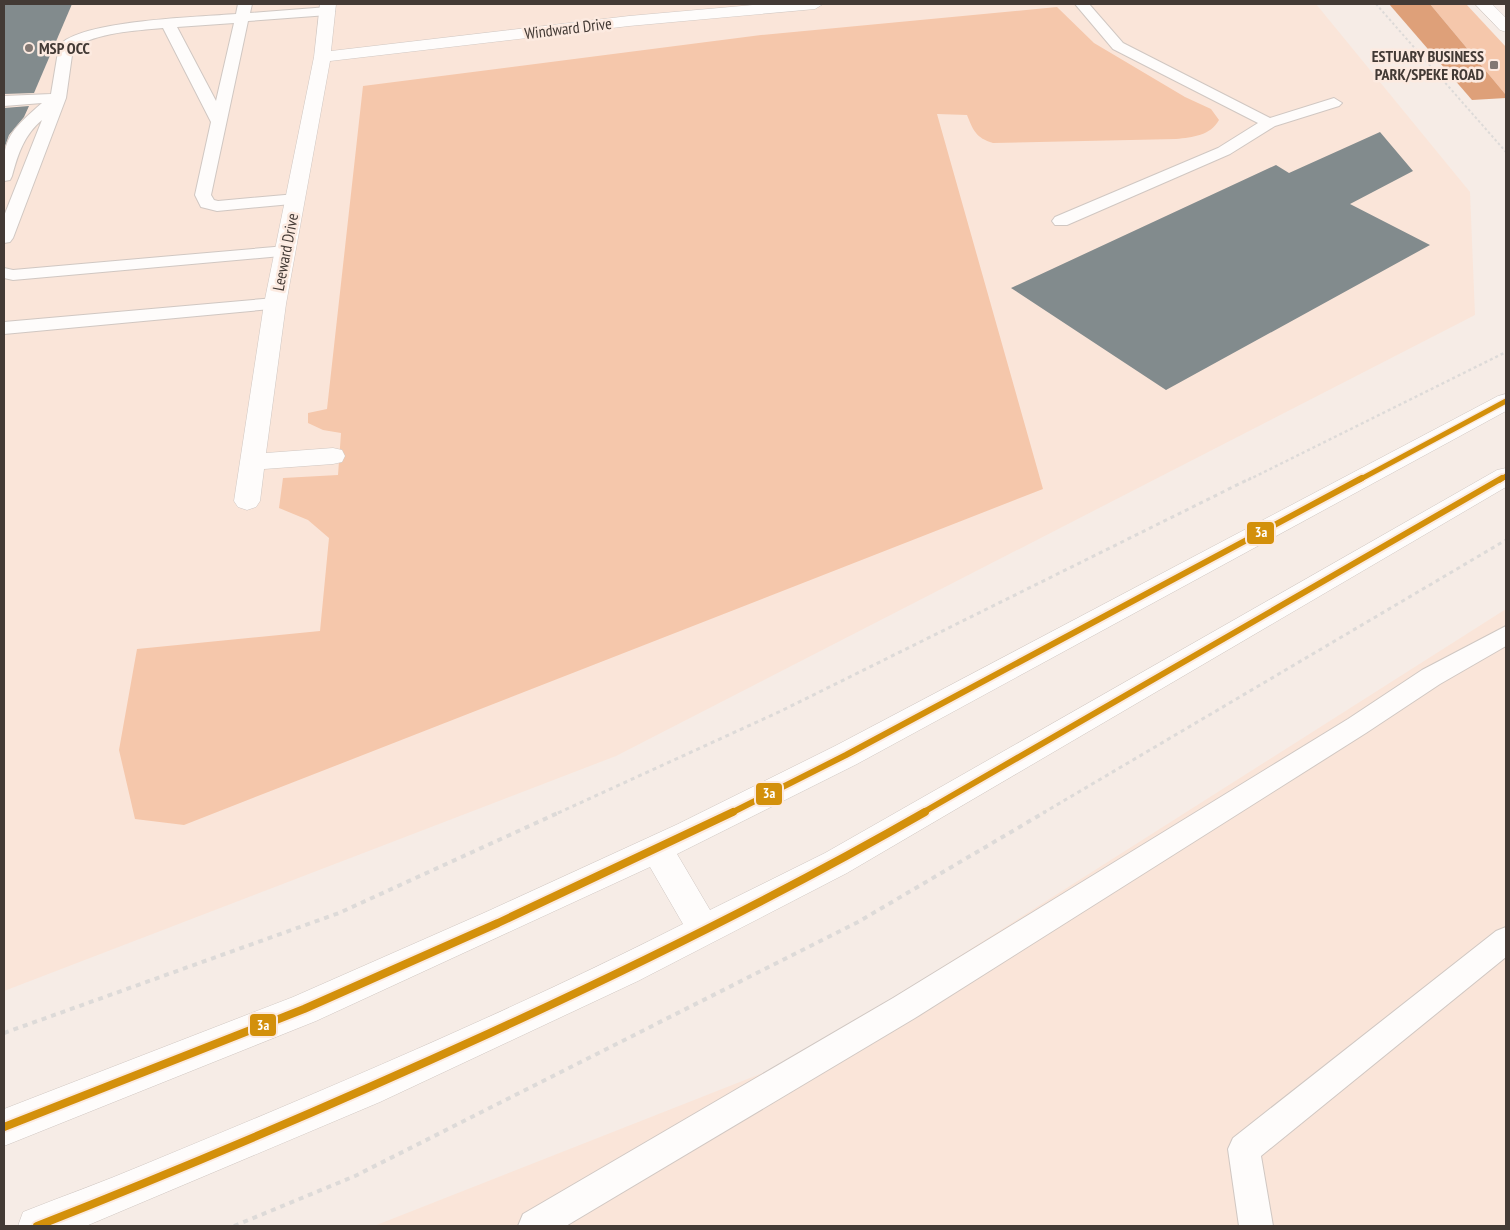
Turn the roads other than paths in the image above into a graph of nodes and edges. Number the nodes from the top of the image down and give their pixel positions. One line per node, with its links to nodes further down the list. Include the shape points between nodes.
1 (815, 4): 10 (main road, Windward Drive, via 628,21)
2 (1082, 4): 15 (lane, via 1118,46)
3 (1483, 4): 9 (main road)
4 (193, 6): 7 (lane)
5 (328, 7): 6 (lane); 10 (main road, Leeward Drive)
6 (243, 11): 7 (lane); 14 (lane)
7 (186, 22): 8 (lane)
8 (168, 24): 11 (lane, via 104,31 79,38 66,46); 14 (lane)
9 (1506, 27)
10 (322, 57): 17 (main road, Leeward Drive)
11 (58, 98): 12 (lane); 16 (lane, via 25,126 12,148); 19 (lane)
12 (4, 102)
13 (1334, 103): 15 (lane)
14 (219, 122): 17 (lane, via 203,195 207,203 217,206)
15 (1268, 123): 18 (lane, via 1224,151)
16 (4, 176)
17 (296, 199): 20 (main road, Leeward Drive)
18 (1061, 221)
19 (4, 238)
20 (286, 251): 21 (lane, via 12,275); 22 (main road, Leeward Drive)
21 (4, 273)
22 (276, 304): 23 (lane); 26 (main road, Leeward Drive)
23 (4, 328)
24 (1506, 401): 30 (main road, via 846,755)
25 (333, 456): 26 (main road)
26 (252, 462): 28 (main road, Leeward Drive)
27 (1506, 476): 31 (main road, via 836,863)
28 (246, 501)
29 (1506, 635): 35 (lane, via 1431,677 913,1003)
30 (657, 849): 31 (main road); 33 (main road, via 304,1009)
31 (704, 930): 34 (main road, via 626,970 367,1089)
32 (1506, 940): 36 (lane, via 1244,1149)
33 (4, 1126)
34 (37, 1226)
35 (535, 1226)
36 (1256, 1226)

